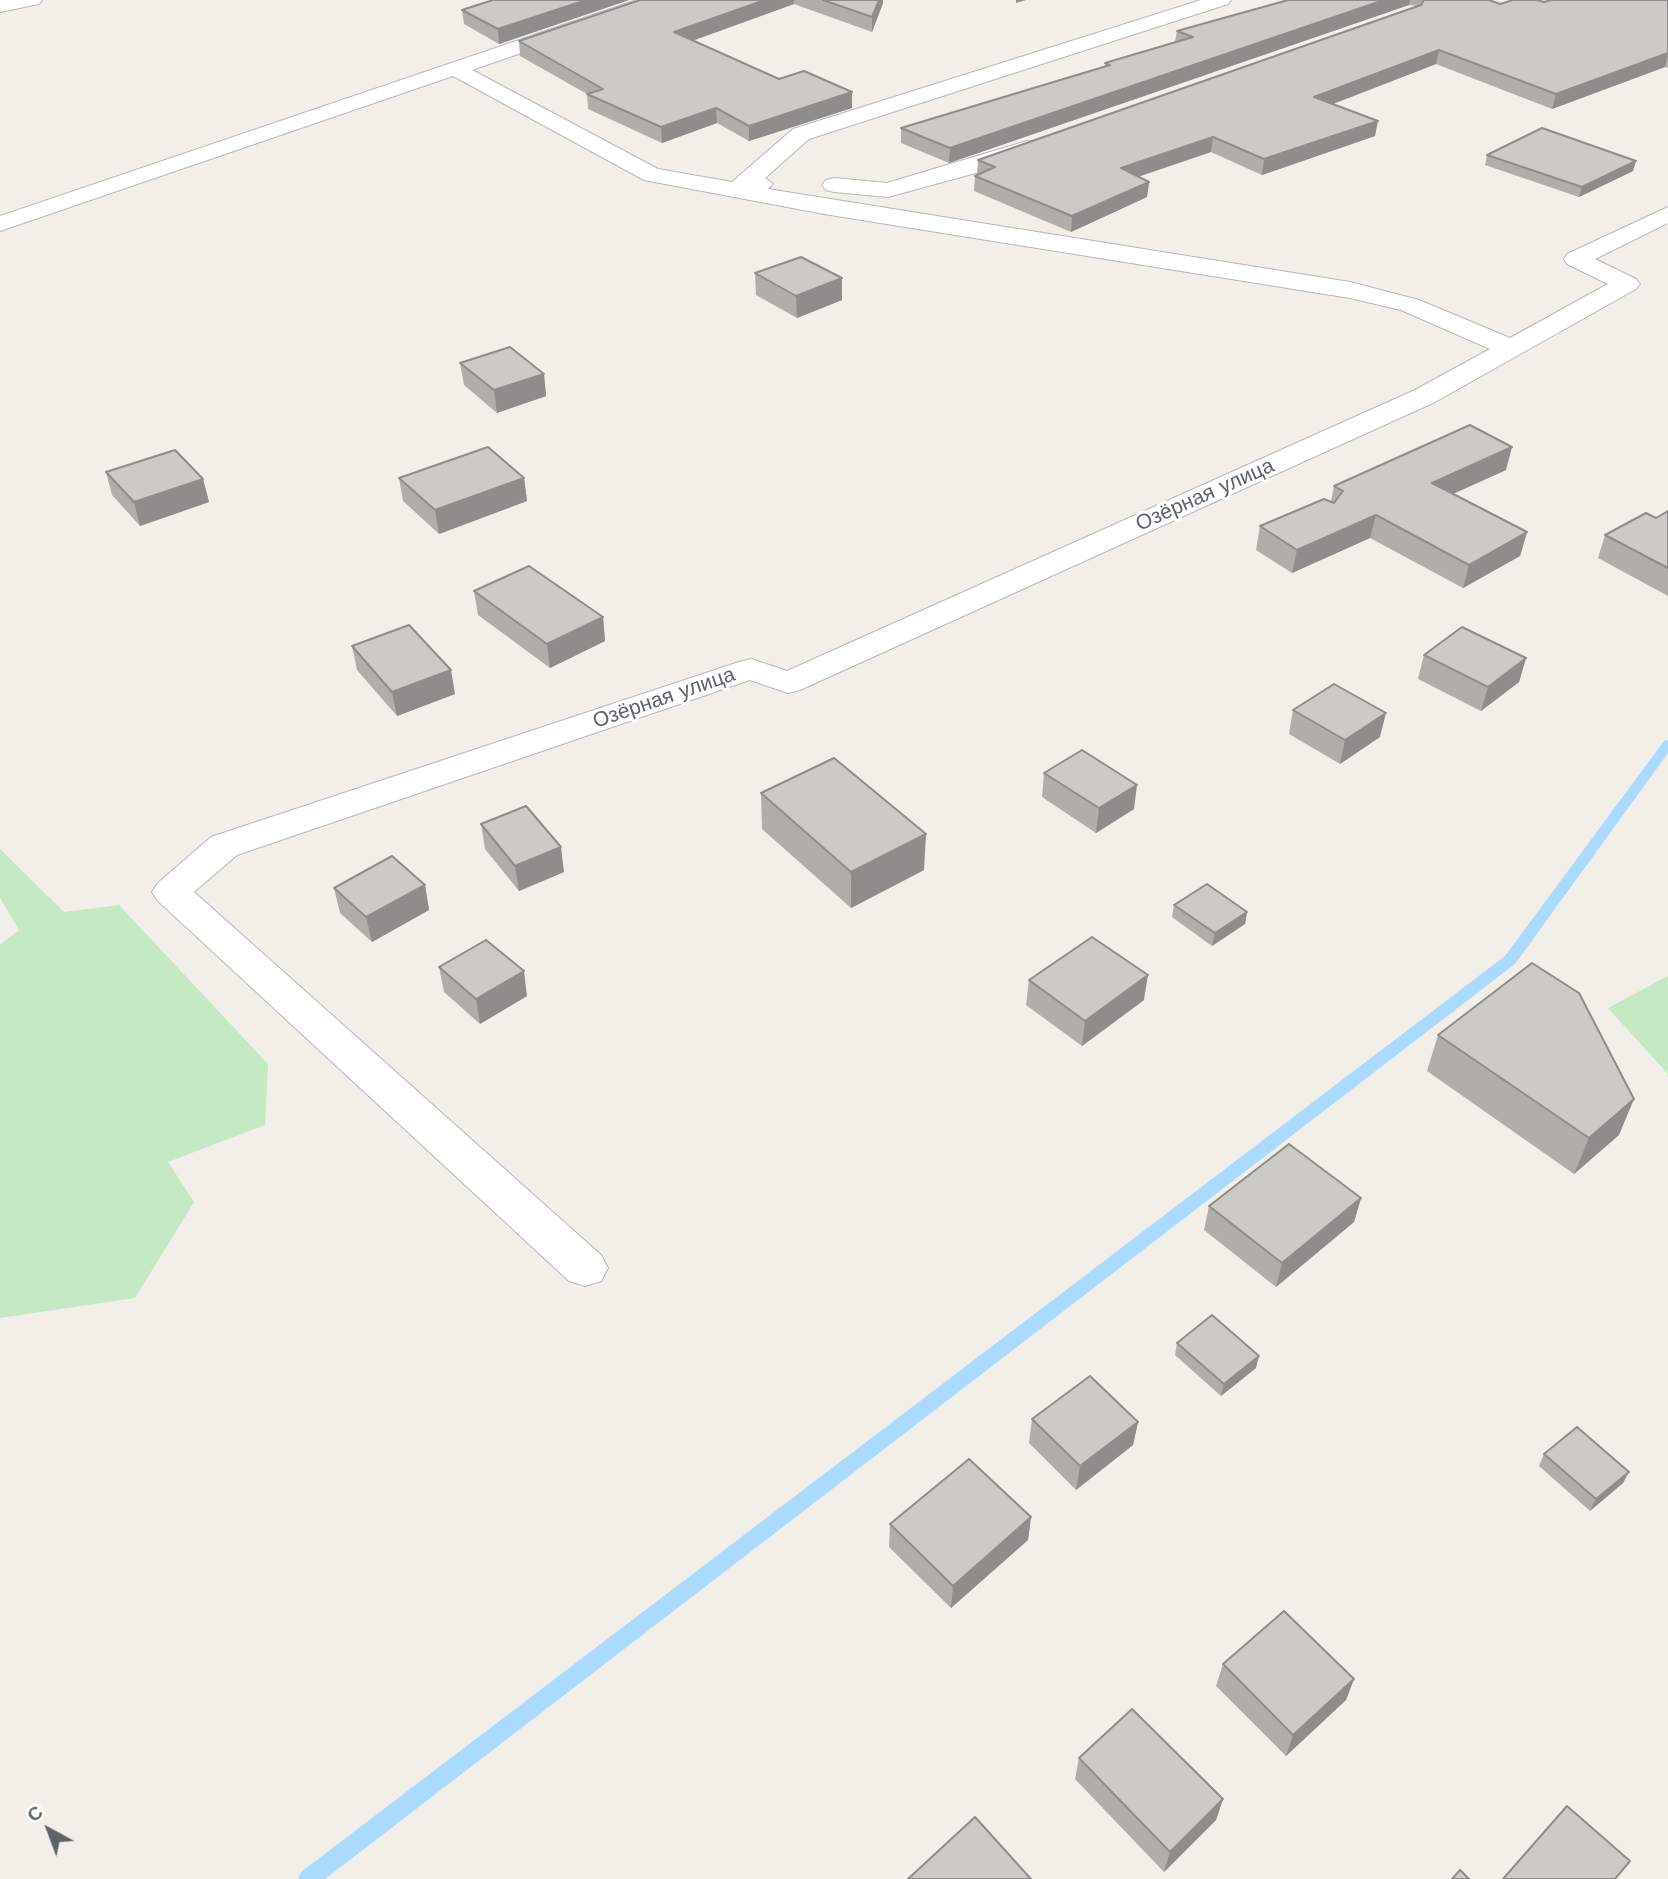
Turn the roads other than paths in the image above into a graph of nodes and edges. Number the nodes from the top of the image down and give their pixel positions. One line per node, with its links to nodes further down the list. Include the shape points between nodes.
1 (32, 0): 4 (street)
2 (656, 0): 5 (street)
3 (1221, 0): 7 (street, via 801,134)
4 (0, 6)
5 (453, 68): 7 (street, via 652,175); 9 (street)
6 (1041, 143): 7 (street, via 888,190 774,180)
7 (737, 190): 10 (street, via 1350,290 1410,305)
8 (1668, 214): 10 (street, Озёрная улица, via 1576,258 1627,284)
9 (0, 224)
10 (1510, 348): 11 (street, Озёрная улица, via 1425,396 788,683 751,669 224,846 171,892)
11 (585, 1268)

